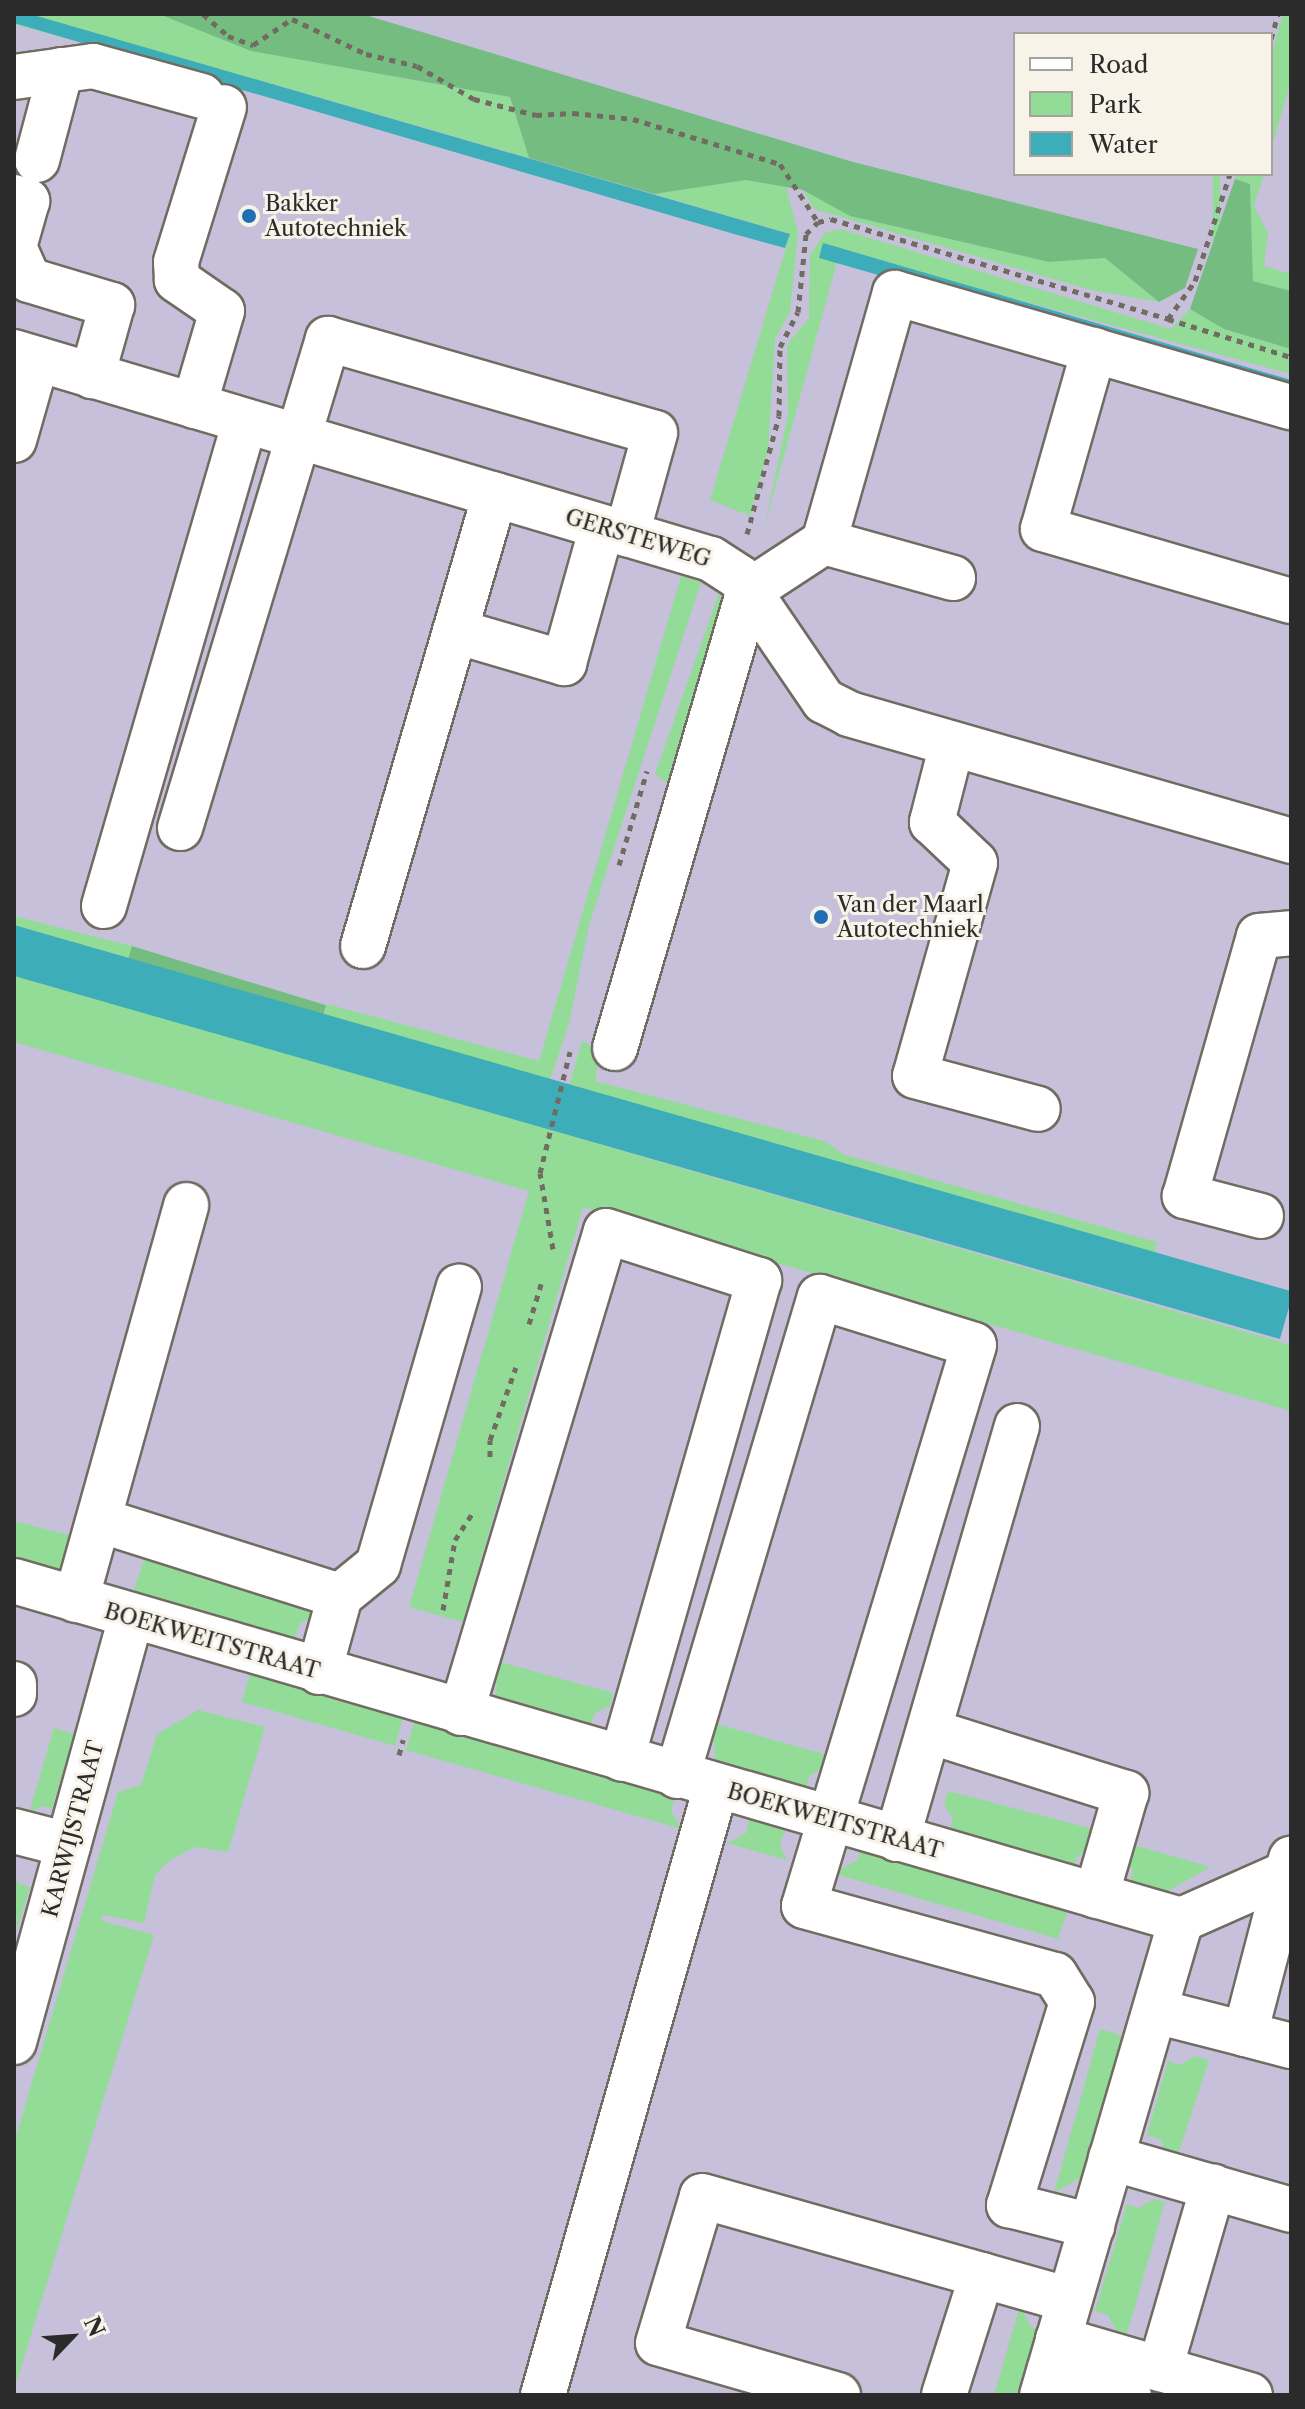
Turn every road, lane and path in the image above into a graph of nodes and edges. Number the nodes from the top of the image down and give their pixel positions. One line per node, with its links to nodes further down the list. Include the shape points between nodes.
1 (203, 14): 7 (path, via 228,36 253,45 292,19 366,54 417,66 474,99 536,115 633,119 780,164 818,222 831,219)
2 (61, 70): 3 (street); 4 (street); 12 (street, via 93,66 213,102 176,262 177,280 222,311)
3 (14, 77)
4 (37, 160)
5 (1229, 176): 7 (path, via 1195,281)
6 (14, 197): 11 (street, via 27,201 14,247 29,280 112,305)
7 (1168, 319): 10 (path)
8 (1094, 350): 13 (street); 19 (street, via 895,293); 22 (street, via 1043,529)
9 (26, 356): 11 (street, GERSTEWEG); 16 (street)
10 (1291, 357)
11 (92, 376): 12 (street, GERSTEWEG)
12 (194, 406): 14 (street, GERSTEWEG)
13 (1291, 407)
14 (245, 421): 15 (street, GERSTEWEG); 27 (street)
15 (300, 437): 17 (street, GERSTEWEG); 18 (street, via 328,339 655,433); 25 (street)
16 (14, 440)
17 (495, 495): 18 (street, GERSTEWEG); 23 (street)
18 (614, 531): 21 (street, GERSTEWEG, via 725,565); 23 (street, via 564,663)
19 (824, 542): 20 (street); 21 (street)
20 (953, 578)
21 (749, 591): 24 (street, GERSTEWEG, via 824,701 849,714); 30 (street)
22 (1291, 601)
23 (455, 631): 29 (street)
24 (952, 744): 26 (street, GERSTEWEG); 32 (street, via 932,822 975,863 915,1076)
25 (180, 828)
26 (1291, 841)
27 (104, 906)
28 (1291, 933): 34 (street, via 1259,936 1185,1196)
29 (363, 946)
30 (615, 1048)
31 (564, 1075): 35 (path, via 540,1173)
32 (1038, 1109)
33 (186, 1205): 43 (street)
34 (1261, 1216)
35 (553, 1253)
36 (544, 1277): 38 (path)
37 (459, 1287): 45 (street, via 378,1565)
38 (529, 1331)
39 (520, 1360): 41 (path, via 490,1440)
40 (1017, 1426): 53 (street)
41 (491, 1464)
42 (478, 1506): 47 (path, via 455,1540)
43 (99, 1520): 45 (street); 46 (street)
44 (14, 1581): 46 (street, BOEKWEITSTRAAT)
45 (340, 1596): 49 (street)
46 (76, 1600): 48 (street, BOEKWEITSTRAAT)
47 (442, 1615)
48 (131, 1617): 49 (street, BOEKWEITSTRAAT); 60 (street, KARWIJSTRAAT)
49 (319, 1672): 52 (street, BOEKWEITSTRAAT)
50 (14, 1684): 51 (street)
51 (14, 1694)
52 (444, 1708): 54 (path, via 409,1720); 55 (street, BOEKWEITSTRAAT); 55 (street, via 606,1231 759,1280)
53 (929, 1731): 59 (street); 62 (street, via 1126,1793)
54 (399, 1755)
55 (622, 1759): 56 (street, BOEKWEITSTRAAT)
56 (697, 1781): 57 (street, BOEKWEITSTRAAT); 57 (street, via 820,1297 974,1345); 76 (street)
57 (828, 1819): 59 (street, BOEKWEITSTRAAT); 72 (street, via 804,1906 1055,1975 1072,2002 1009,2205)
58 (14, 1831): 60 (street)
59 (897, 1839): 62 (street, BOEKWEITSTRAAT)
60 (68, 1845): 64 (street, KARWIJSTRAAT)
61 (1289, 1866): 63 (street); 67 (street)
62 (1096, 1896): 63 (street, BOEKWEITSTRAAT)
63 (1181, 1920): 65 (street)
64 (25, 1960): 66 (street, KARWIJSTRAAT)
65 (1155, 2011): 67 (street); 69 (street)
66 (16, 2025)
67 (1245, 2034): 68 (street)
68 (1291, 2046)
69 (1111, 2158): 70 (street); 72 (street)
70 (1213, 2187): 71 (street); 75 (street)
71 (1291, 2210)
72 (1092, 2226): 74 (street)
73 (982, 2275): 74 (street); 77 (street, via 702,2196 658,2343); 78 (street)
74 (1055, 2352): 75 (street)
75 (1145, 2382): 79 (street)
76 (543, 2395)
77 (838, 2395)
78 (944, 2395)
79 (1250, 2395)

